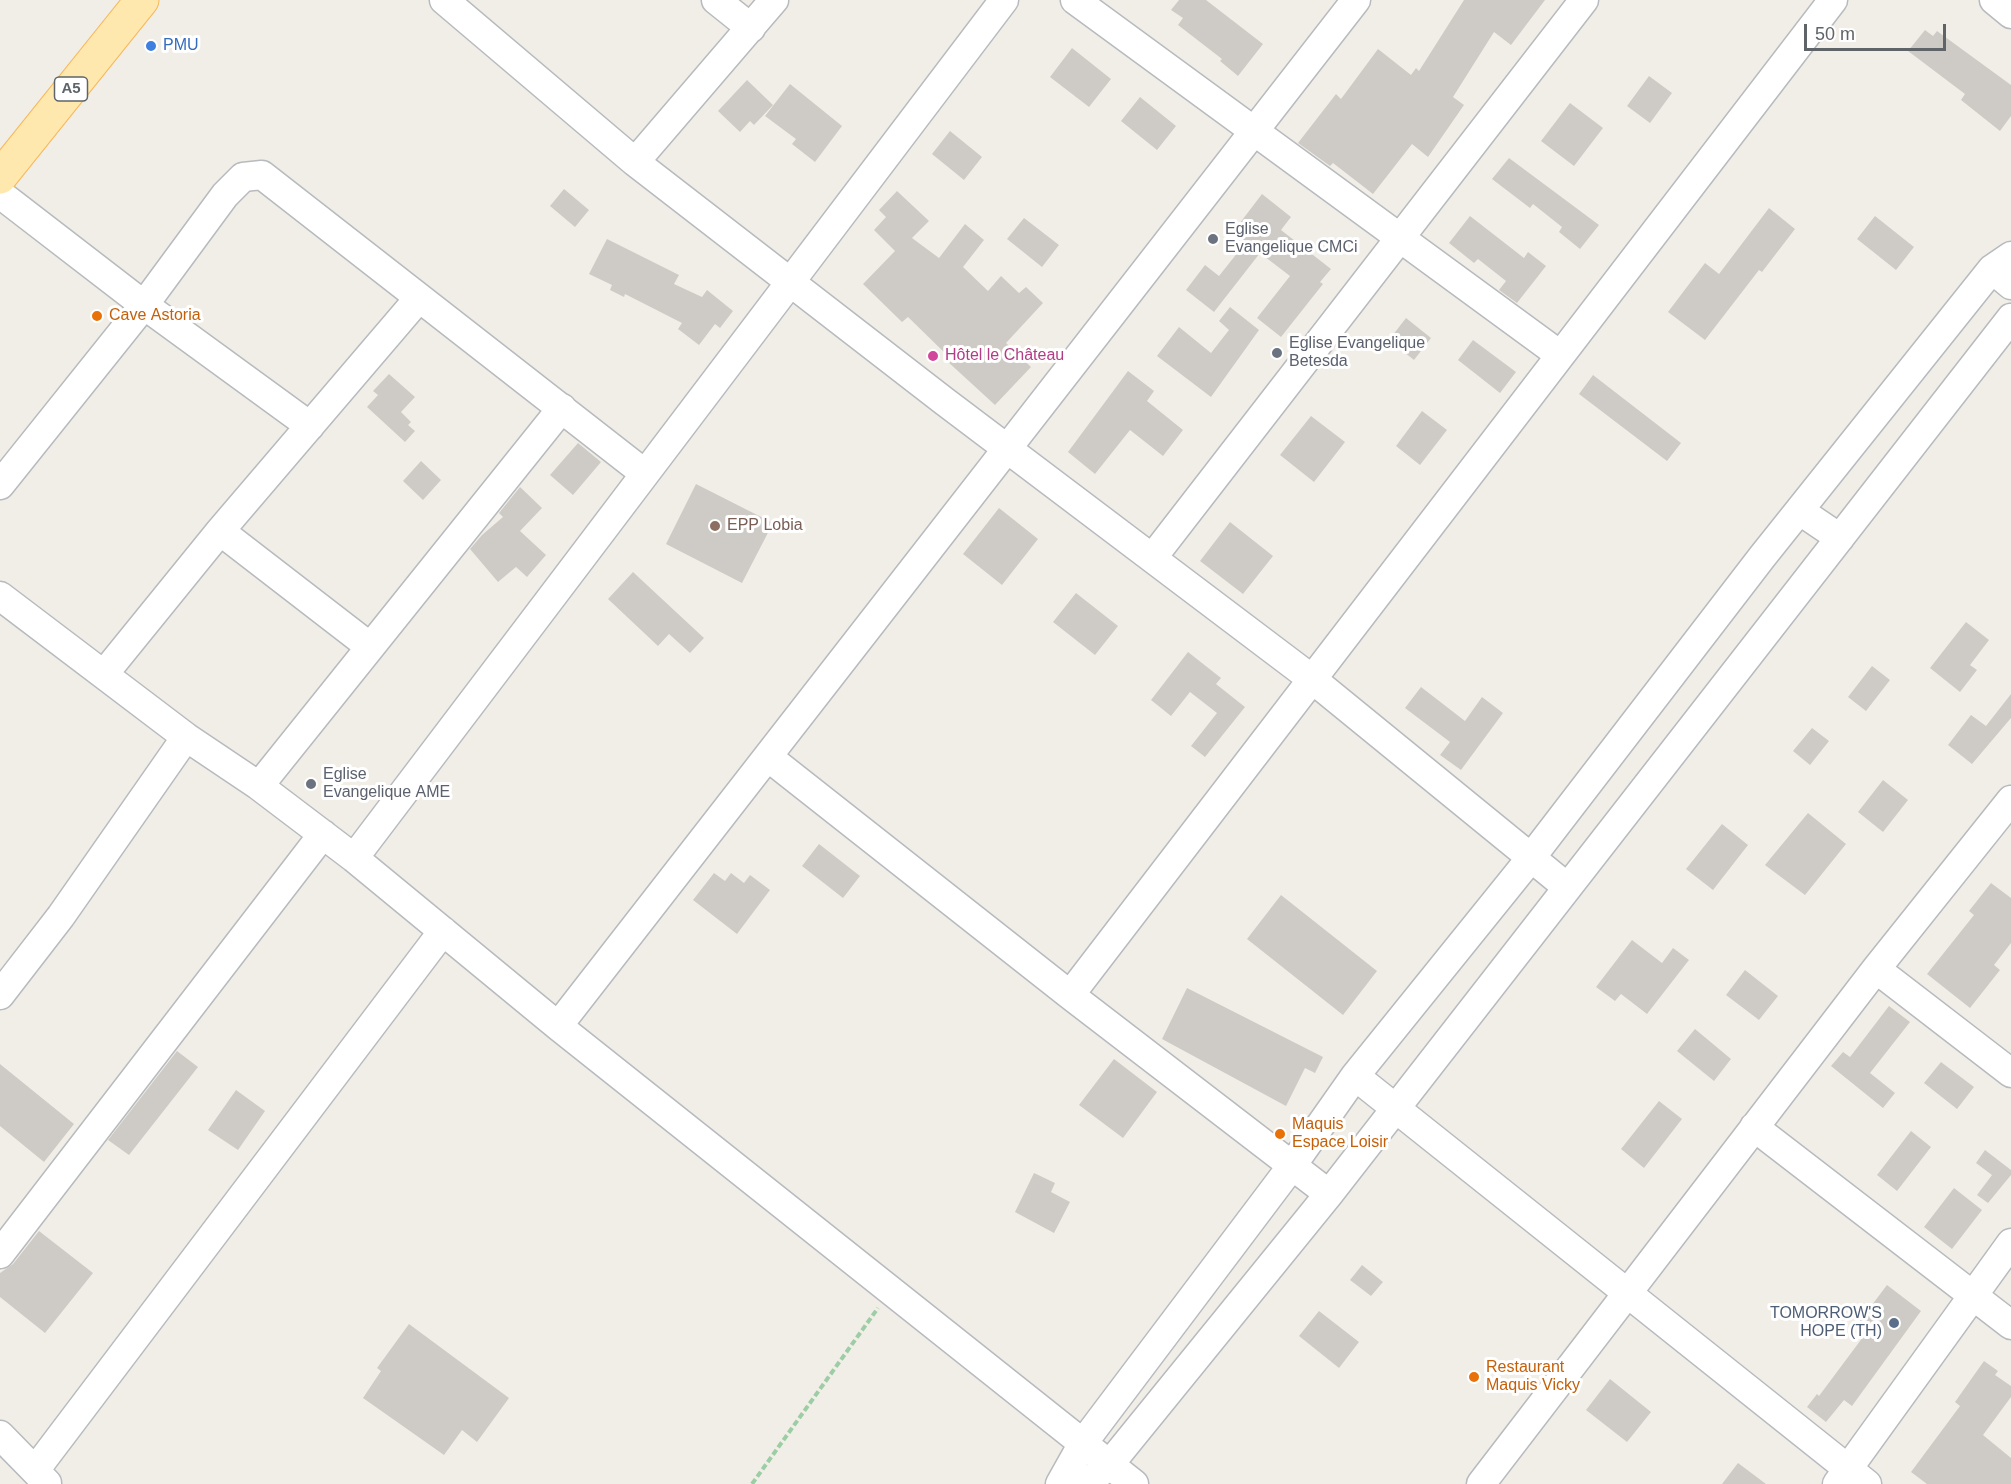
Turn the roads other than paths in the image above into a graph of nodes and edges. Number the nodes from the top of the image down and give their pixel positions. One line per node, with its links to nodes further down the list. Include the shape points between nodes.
1 (142, 0): 15 (main road, A5)
2 (444, 0): 14 (street)
3 (716, 0): 12 (street)
4 (774, 0): 12 (street)
5 (1004, 0): 19 (street)
6 (1075, 0): 13 (street)
7 (1356, 0): 13 (street)
8 (1584, 0): 17 (street)
9 (1994, 0): 11 (street)
10 (1818, 7): 23 (street)
11 (2011, 14)
12 (751, 28): 14 (street)
13 (1255, 133): 17 (street); 26 (street)
14 (635, 162): 19 (street)
15 (0, 177)
16 (0, 194): 21 (street)
17 (1401, 238): 23 (street); 32 (street)
18 (2005, 270): 29 (street)
19 (789, 283): 26 (street); 27 (street)
20 (418, 298): 21 (street, via 262,175 243,177 225,195); 24 (street); 25 (street)
21 (144, 305): 25 (street); 28 (street)
22 (2011, 318): 31 (street)
23 (1560, 355): 36 (street)
24 (562, 408): 27 (street); 34 (street)
25 (310, 426): 30 (street)
26 (1006, 448): 32 (street); 38 (street)
27 (644, 473): 42 (street)
28 (0, 484)
29 (1800, 511): 31 (street); 43 (street)
30 (220, 531): 34 (street); 35 (street)
31 (1839, 538): 44 (street)
32 (1153, 557): 36 (street)
33 (0, 596): 35 (street)
34 (369, 646): 39 (street)
35 (104, 674): 37 (street)
36 (1312, 679): 43 (street); 48 (street)
37 (186, 737): 39 (street); 47 (street, via 61,916)
38 (768, 757): 48 (street); 49 (street)
39 (259, 786): 41 (street)
40 (2009, 806): 46 (street)
41 (323, 834): 42 (street); 57 (street)
42 (354, 858): 45 (street)
43 (1530, 859): 44 (street); 51 (street)
44 (1567, 887): 52 (street)
45 (443, 932): 49 (street); 64 (street)
46 (1876, 969): 50 (street); 53 (street)
47 (0, 995)
48 (1070, 995): 54 (street)
49 (558, 1026): 62 (street)
50 (2011, 1073)
51 (1355, 1076): 52 (street); 54 (street)
52 (1395, 1108): 55 (street); 58 (street)
53 (1754, 1127): 58 (street); 59 (street)
54 (1292, 1167): 55 (street); 62 (street)
55 (1329, 1194): 63 (street)
56 (2011, 1244): 59 (street)
57 (0, 1254)
58 (1625, 1293): 65 (street); 66 (street)
59 (1973, 1297): 60 (street); 65 (street)
60 (2011, 1325)
61 (0, 1435): 64 (street)
62 (1083, 1443): 63 (street); 67 (street)
63 (1109, 1465): 68 (street); 69 (street)
64 (42, 1476)
65 (1851, 1479)
66 (1487, 1482)
67 (1060, 1484)
68 (1086, 1484)
69 (1134, 1484)

